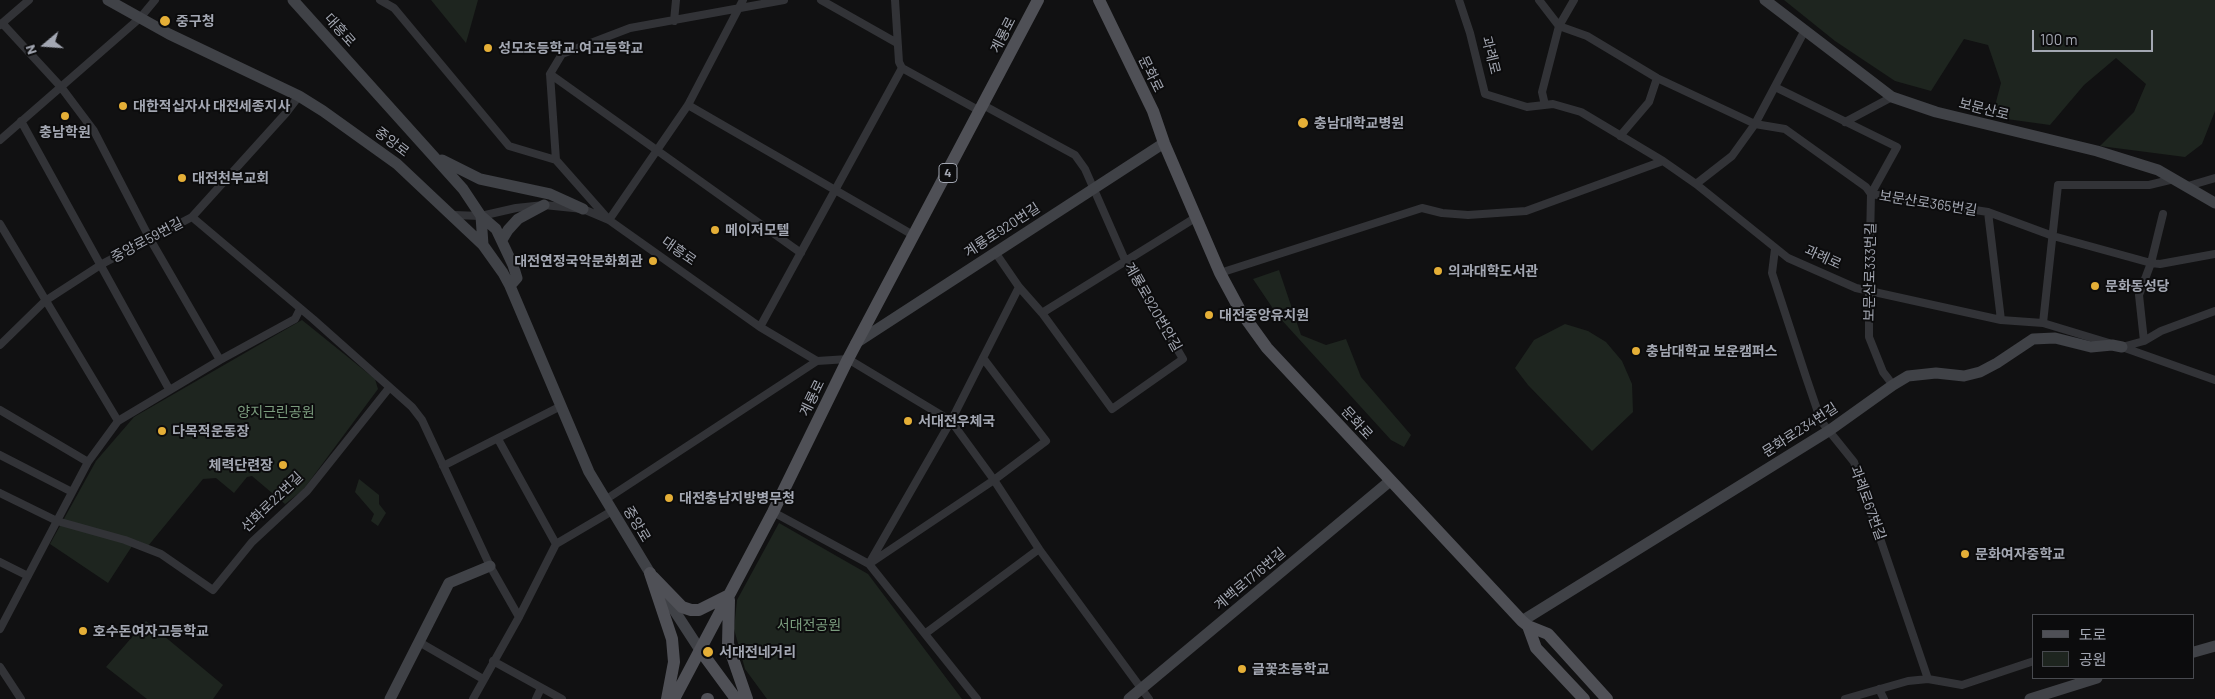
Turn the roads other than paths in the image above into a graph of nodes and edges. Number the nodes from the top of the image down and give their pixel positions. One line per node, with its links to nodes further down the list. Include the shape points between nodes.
1 (29, 0): 20 (street)
2 (108, 0): 18 (main road, 중앙로)
3 (155, 0): 18 (street)
4 (293, 0): 41 (main road, 대흥로)
5 (380, 0): 42 (street, via 394,8 509,146)
6 (676, 0): 19 (street)
7 (743, 0): 17 (street)
8 (784, 0): 17 (street)
9 (821, 0): 23 (street)
10 (895, 0): 23 (street)
11 (1099, 0): 39 (main road, 문화로)
12 (1459, 0): 32 (street, 과례로, via 1485,94 1527,107)
13 (1539, 0): 21 (street)
14 (1574, 0): 21 (street)
15 (1765, 0): 22 (main road, 보문산로)
16 (1039, 1): 33 (main road, 계룡로 / 4)
17 (739, 9): 19 (street); 31 (street)
18 (140, 18): 27 (street); 29 (main road, 중앙로)
19 (674, 21): 25 (street, via 630,28 562,54)
20 (1, 24): 27 (street)
21 (1559, 26): 26 (street, 보문산로365번길, via 1587,36); 32 (street, via 1542,92)
22 (1806, 30): 28 (street); 30 (main road, 보문산로)
23 (897, 43): 24 (street)
24 (902, 68): 33 (street); 49 (street)
25 (550, 74): 40 (street); 42 (street)
26 (1657, 78): 36 (street, 보문산로365번길); 37 (street, via 1649,102)
27 (61, 87): 34 (street); 64 (street, via 94,131)
28 (1775, 87): 35 (street, 보문산로333번길); 36 (street)
29 (299, 96): 56 (main road, 중앙로, via 397,164); 58 (street, 중앙로59번길)
30 (1892, 97): 35 (street); 45 (main road, 보문산로, via 1936,112 2098,151 2158,170)
31 (688, 105): 40 (street); 49 (street)
32 (1545, 105): 37 (street, 과례로, via 1553,104 1581,112)
33 (982, 108): 48 (street, 계룡로920번안길, via 1075,155); 62 (main road, 계룡로 / 4)
34 (21, 121): 38 (street); 73 (street)
35 (1845, 122): 50 (street, 보문산로333번길, via 1897,147)
36 (1755, 124): 46 (street, via 1732,156); 50 (street, 보문산로365번길, via 1785,129 1866,187)
37 (1620, 136): 43 (street, 과례로)
38 (0, 140)
39 (1164, 143): 48 (main road, 계룡로920번길); 59 (main road, 문화로)
40 (657, 151): 60 (street); 69 (street)
41 (432, 154): 53 (main road, via 480,179 550,194); 57 (main road, 대흥로)
42 (556, 160): 60 (street)
43 (1663, 161): 46 (street, 과례로); 74 (street, via 1526,211 1468,214 1422,208)
44 (2215, 178): 47 (street)
45 (2174, 179): 47 (main road, 보문산로); 63 (street, via 2148,185 2058,185)
46 (1696, 184): 67 (street, 과례로)
47 (2188, 186): 51 (main road, 보문산로)
48 (1092, 188): 68 (main road, 계룡로920번길); 71 (street, 계룡로920번안길)
49 (835, 191): 62 (street); 69 (street)
50 (1871, 194): 54 (street, 보문산로365번길); 77 (street, 보문산로333번길)
51 (2215, 202)
52 (544, 204): 53 (street, 대흥로); 57 (street, 대흥로); 65 (main road, via 518,219)
53 (583, 210): 60 (street, 대흥로)
54 (1988, 212): 63 (street, 보문산로365번길); 82 (street)
55 (2163, 214): 72 (street)
56 (454, 215): 57 (street); 66 (main road, 중앙로)
57 (481, 216): 65 (main road, via 496,229); 66 (main road)
58 (192, 217): 64 (street, 중앙로59번길); 79 (street)
59 (1195, 218): 71 (street); 74 (main road, 문화로)
60 (609, 220): 84 (street, 대흥로)
61 (0, 224): 78 (street)
62 (913, 235): 86 (main road, 계룡로 / 4)
63 (2053, 236): 72 (street, 보문산로365번길); 83 (street)
64 (150, 239): 73 (street, 중앙로59번길); 91 (street)
65 (502, 240): 75 (main road, via 517,278)
66 (483, 245): 75 (main road, 중앙로)
67 (1776, 249): 77 (street, 과례로, via 1788,258 1856,288); 101 (street, 과례로67번길, via 1772,273 1782,309 1822,421)
68 (995, 252): 76 (street, 계룡로920번안길); 86 (main road, 계룡로920번길)
69 (801, 253): 84 (street)
70 (2215, 254): 72 (street, 보문산로365번길)
71 (1125, 260): 81 (street); 81 (street, 계룡로920번안길, via 1183,359 1112,409)
72 (2151, 263): 85 (street, via 2139,295)
73 (102, 264): 78 (street, 중앙로59번길); 96 (street)
74 (1220, 273): 107 (main road, 문화로, via 1241,312 1267,348)
75 (510, 286): 97 (main road, 중앙로)
76 (1019, 287): 81 (street, 계룡로920번안길); 89 (street)
77 (1869, 290): 82 (street, 과례로); 94 (street, 보문산로333번길, via 1869,337 1883,372)
78 (45, 301): 87 (street, 중앙로59번길); 99 (street)
79 (300, 309): 91 (street, via 295,320); 95 (street)
80 (2215, 311): 85 (street, via 2161,331)
81 (1042, 313)
82 (2001, 320): 83 (street, 과례로)
83 (2043, 322): 88 (street, 과례로)
84 (760, 327): 92 (street, 대흥로)
85 (2144, 341): 88 (street)
86 (856, 343): 90 (main road, 계룡로 / 4)
87 (0, 345)
88 (2117, 346): 93 (street, 과례로); 94 (main road, 문화로234번길, via 2091,347 2055,338 2034,339 1980,372 1964,376 1936,373 1908,376)
89 (983, 358): 100 (street); 106 (street, via 1046,441)
90 (848, 359): 92 (street); 100 (street); 112 (main road, 계룡로 / 4)
91 (220, 360): 96 (street)
92 (817, 361): 110 (street)
93 (2215, 380)
94 (1893, 385): 101 (main road, 문화로234번길)
95 (389, 388): 105 (street, via 412,406 422,420); 113 (street, 선화로22번길, via 307,492 252,542 214,590 161,554)
96 (170, 390): 99 (street)
97 (561, 406): 102 (street); 110 (main road, 중앙로, via 589,472)
98 (0, 410): 104 (street)
99 (118, 421): 104 (street)
100 (951, 421): 106 (street); 117 (street)
101 (1830, 430): 123 (main road, 문화로234번길); 134 (street, 과례로67번길, via 1854,462)
102 (498, 439): 105 (street); 114 (street)
103 (0, 456): 108 (street)
104 (88, 462): 108 (street)
105 (443, 466): 118 (street)
106 (994, 480): 115 (street); 117 (street)
107 (1390, 481): 123 (main road, 문화로); 138 (main road, 계백로1716번길)
108 (72, 492): 113 (street)
109 (0, 493): 113 (street)
110 (605, 500): 111 (main road, 중앙로)
111 (612, 511): 114 (street); 119 (main road, 중앙로)
112 (773, 512): 117 (street); 121 (main road, 계룡로 / 4)
113 (57, 521): 120 (street)
114 (556, 544): 122 (street)
115 (1039, 549): 125 (street); 138 (street)
116 (0, 562): 120 (street)
117 (869, 564): 125 (street)
118 (492, 569): 122 (street); 126 (main road, via 449,583)
119 (650, 573): 121 (main road, via 682,607 691,610 699,610); 128 (main road, 중앙로); 144 (main road, via 672,639 674,662)
120 (28, 576): 124 (street)
121 (729, 595): 128 (main road, 계룡로); 147 (main road, via 728,644)
122 (519, 617): 130 (street)
123 (1525, 624): 150 (main road, 문화로, via 1536,648); 151 (main road, 문화로, via 1548,634)
124 (0, 629)
125 (926, 633): 148 (street)
126 (419, 642): 133 (street); 140 (main road)
127 (2215, 646): 129 (main road)
128 (700, 650): 145 (main road, 계룡로); 146 (main road)
129 (2195, 652)
130 (493, 661): 133 (street); 136 (street)
131 (2032, 661): 134 (street, via 1962,685)
132 (0, 667): 139 (street)
133 (483, 679): 141 (street)
134 (1928, 679): 137 (street)
135 (2077, 680): 154 (main road)
136 (541, 688): 142 (street); 143 (street)
137 (1879, 689): 152 (street); 153 (street)
138 (1146, 694): 149 (main road, 계백로1716번길)
139 (21, 699)
140 (390, 699)
141 (472, 699)
142 (536, 699)
143 (562, 699)
144 (667, 699)
145 (674, 699)
146 (736, 699)
147 (746, 699)
148 (977, 699)
149 (1128, 699)
150 (1584, 699)
151 (1607, 699)
152 (1845, 699)
153 (1884, 699)
154 (2030, 699)

